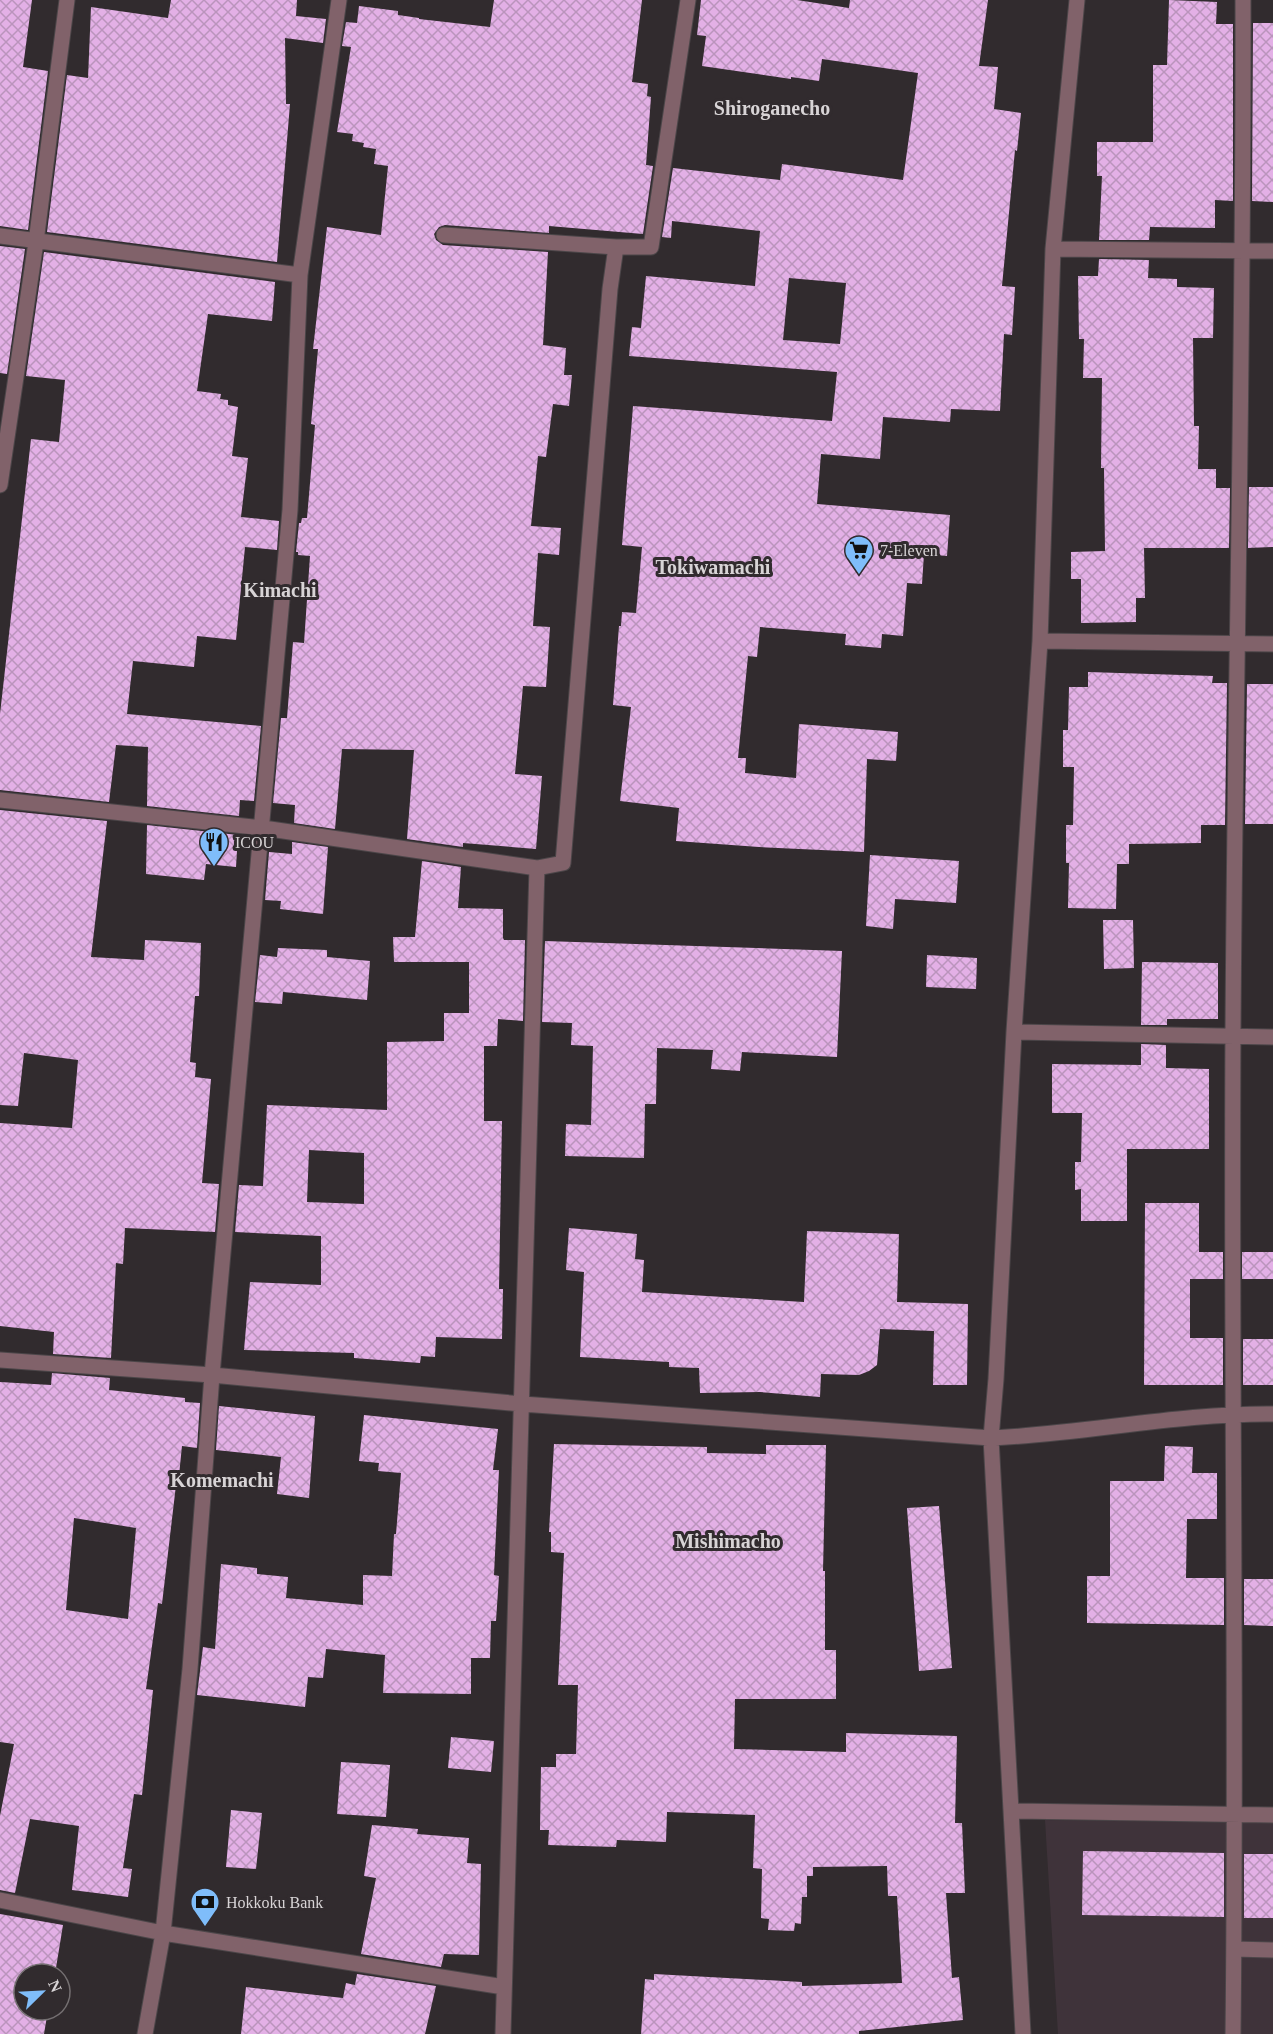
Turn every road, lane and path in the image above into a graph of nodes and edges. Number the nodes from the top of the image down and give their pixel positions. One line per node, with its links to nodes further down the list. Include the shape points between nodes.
1 (67, 0): 8 (street)
2 (339, 0): 13 (street)
3 (688, 0): 9 (street, via 651,247)
4 (1077, 0): 10 (street)
5 (1243, 0): 11 (street)
6 (444, 235): 9 (street)
7 (0, 236): 8 (street)
8 (36, 242): 13 (street); 14 (street)
9 (616, 247): 20 (street, via 563,863)
10 (1053, 249): 11 (street); 15 (street)
11 (1244, 251): 12 (street); 16 (street)
12 (1273, 251)
13 (300, 275): 19 (street, via 290,510)
14 (0, 485)
15 (1040, 641): 16 (street); 21 (street)
16 (1236, 644): 17 (street); 22 (street)
17 (1273, 644)
18 (0, 800): 19 (street)
19 (263, 828): 20 (street); 25 (street)
20 (537, 868): 26 (street)
21 (1014, 1032): 22 (street); 29 (street)
22 (1233, 1037): 23 (street); 27 (street)
23 (1273, 1037)
24 (0, 1360): 25 (street)
25 (212, 1375): 26 (street); 34 (street, via 190,1669)
26 (522, 1404): 29 (street); 37 (street)
27 (1233, 1413): 28 (street); 29 (street, via 1041,1436); 31 (street)
28 (1273, 1414)
29 (991, 1438): 30 (street)
30 (1011, 1811): 31 (street); 40 (street)
31 (1233, 1815): 32 (street); 35 (street)
32 (1273, 1815)
33 (0, 1900): 34 (street)
34 (163, 1933): 37 (street); 38 (street)
35 (1234, 1949): 36 (street); 41 (street)
36 (1273, 1950)
37 (504, 1987): 39 (street)
38 (145, 2034)
39 (503, 2034)
40 (1023, 2034)
41 (1233, 2034)

